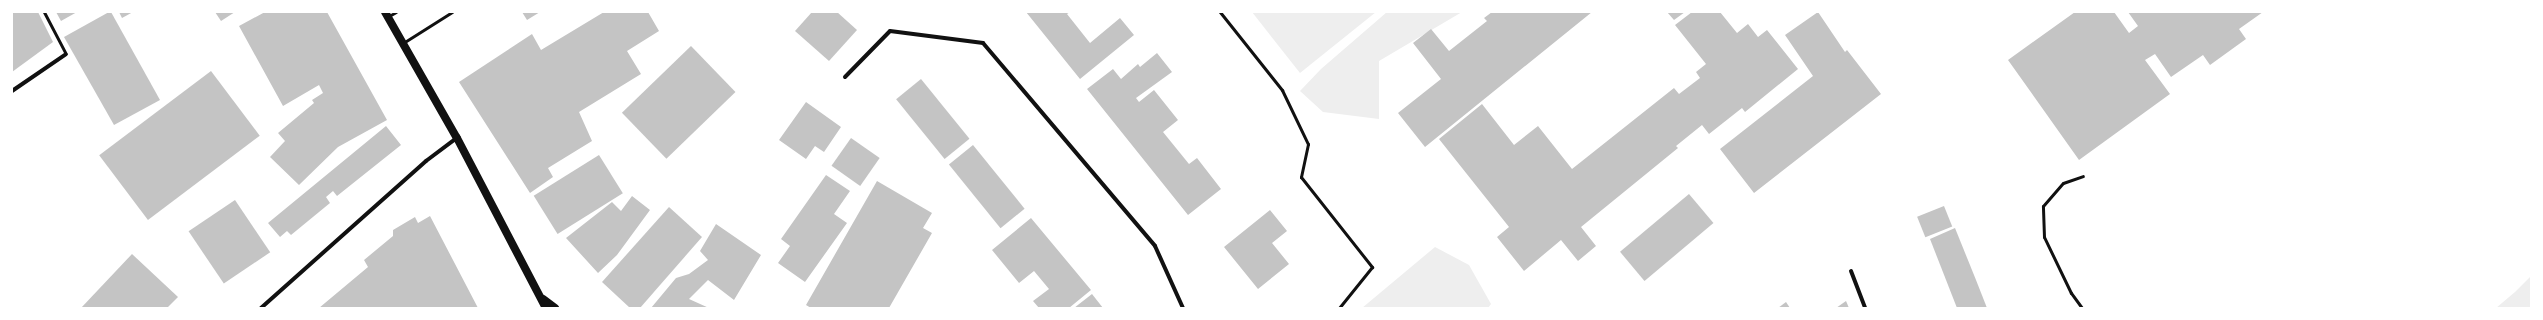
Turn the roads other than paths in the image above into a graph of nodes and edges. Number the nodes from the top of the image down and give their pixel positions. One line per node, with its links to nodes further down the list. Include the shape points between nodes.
1 (44, 12): 7 (lane)
2 (396, 12): 5 (lane)
3 (452, 12): 6 (lane)
4 (1220, 12): 18 (lane, via 1282,90 1308,144 1301,177 1372,267)
5 (386, 14): 6 (main road)
6 (403, 43): 10 (main road)
7 (66, 54): 9 (street)
8 (845, 77): 17 (street, via 890,31 983,43 1155,246)
9 (12, 91)
10 (457, 138): 13 (main road); 14 (street, via 426,161)
11 (2083, 176): 20 (lane, via 2063,183 2043,206 2044,237 2071,293)
12 (1851, 270): 19 (street)
13 (542, 299): 15 (main road); 16 (main road)
14 (261, 308)
15 (546, 308)
16 (555, 308)
17 (1183, 308)
18 (1339, 308)
19 (1865, 308)
20 (2082, 308)

